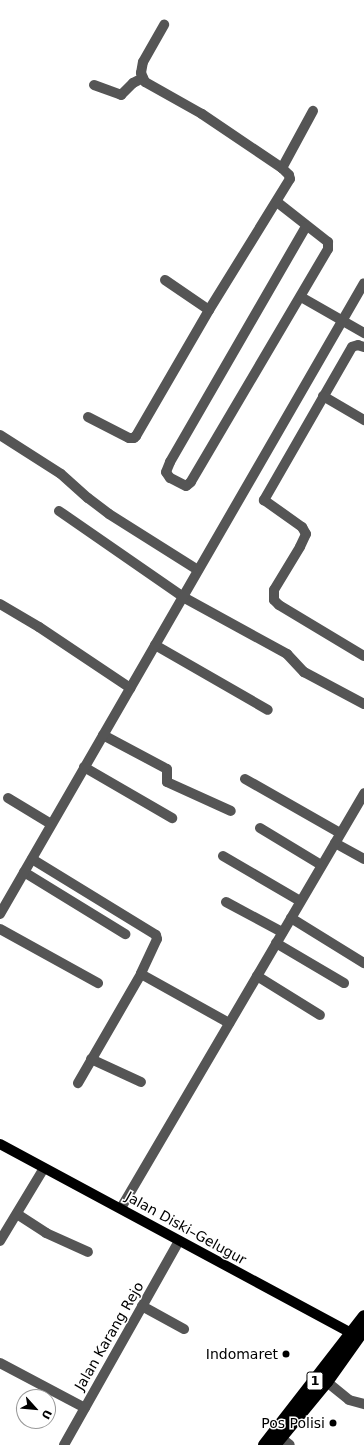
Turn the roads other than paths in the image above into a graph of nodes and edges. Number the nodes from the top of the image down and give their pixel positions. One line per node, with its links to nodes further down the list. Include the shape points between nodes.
1 (164, 24): 2 (street, via 143,62)
2 (142, 78): 3 (street, via 133,82 121,95); 5 (street, via 151,86 202,114)
3 (94, 85)
4 (313, 111): 5 (street)
5 (282, 168): 6 (street, via 290,179)
6 (277, 202): 7 (street); 11 (street)
7 (306, 226): 10 (street, via 329,245); 10 (street, via 170,462 166,472 170,478 186,486 191,482)
8 (165, 280): 11 (street)
9 (364, 283): 12 (street)
10 (301, 297): 12 (street)
11 (209, 310): 16 (street, via 134,438)
12 (342, 321): 13 (street); 20 (street)
13 (364, 333)
14 (364, 347): 15 (street, via 352,346)
15 (323, 396): 17 (street); 24 (street, via 264,499 302,527 306,534 273,594 279,605)
16 (88, 417)
17 (364, 420)
18 (0, 435): 20 (street, via 61,474 109,514)
19 (58, 511): 21 (street)
20 (198, 570): 21 (street)
21 (183, 597): 23 (street); 26 (street, via 286,654 304,672)
22 (0, 604): 25 (street)
23 (155, 645): 25 (street); 27 (street)
24 (364, 656)
25 (130, 688): 28 (street)
26 (364, 704)
27 (268, 710)
28 (103, 735): 29 (street); 33 (street, via 167,769 167,782)
29 (84, 767): 34 (street); 35 (street)
30 (245, 779): 37 (street)
31 (364, 793): 37 (street)
32 (8, 798): 35 (street)
33 (231, 811)
34 (172, 818)
35 (51, 824): 40 (street)
36 (260, 828): 42 (street)
37 (340, 833): 38 (street)
38 (334, 843): 41 (street); 42 (street)
39 (223, 856): 45 (street)
40 (32, 859): 43 (street); 53 (street, via 156,935 156,943)
41 (364, 859)
42 (321, 865): 45 (street)
43 (24, 872): 46 (street); 50 (street)
44 (226, 902): 49 (street)
45 (300, 902): 47 (street)
46 (0, 914)
47 (290, 918): 49 (street); 52 (street)
48 (0, 929): 55 (street)
49 (282, 932): 51 (street)
50 (125, 934)
51 (276, 943): 54 (street); 56 (street)
52 (364, 963)
53 (141, 974): 58 (street); 59 (street)
54 (257, 976): 57 (street); 58 (street)
55 (98, 983)
56 (344, 983)
57 (320, 1015)
58 (229, 1023): 64 (street)
59 (91, 1059): 60 (street); 61 (street)
60 (141, 1082)
61 (78, 1083)
62 (0, 1144): 63 (main road, Jalan Diski–Gelugur)
63 (44, 1168): 64 (main road, Jalan Diski–Gelugur); 65 (street)
64 (121, 1208): 67 (main road, Jalan Diski–Gelugur)
65 (17, 1214): 66 (street); 68 (street, via 46,1233)
66 (0, 1240)
67 (179, 1241): 69 (street, Jalan Karang Rejo); 70 (main road, Jalan Diski–Gelugur)
68 (88, 1252)
69 (142, 1306): 71 (street); 75 (street, Jalan Karang Rejo)
70 (360, 1327): 73 (highway, 1); 78 (highway, 1)
71 (184, 1329)
72 (0, 1363): 75 (street)
73 (327, 1382): 74 (street, via 349,1400); 76 (highway, 1)
74 (364, 1404)
75 (85, 1408): 77 (street, Jalan Karang Rejo)
76 (282, 1443)
77 (64, 1445)
78 (264, 1445)

